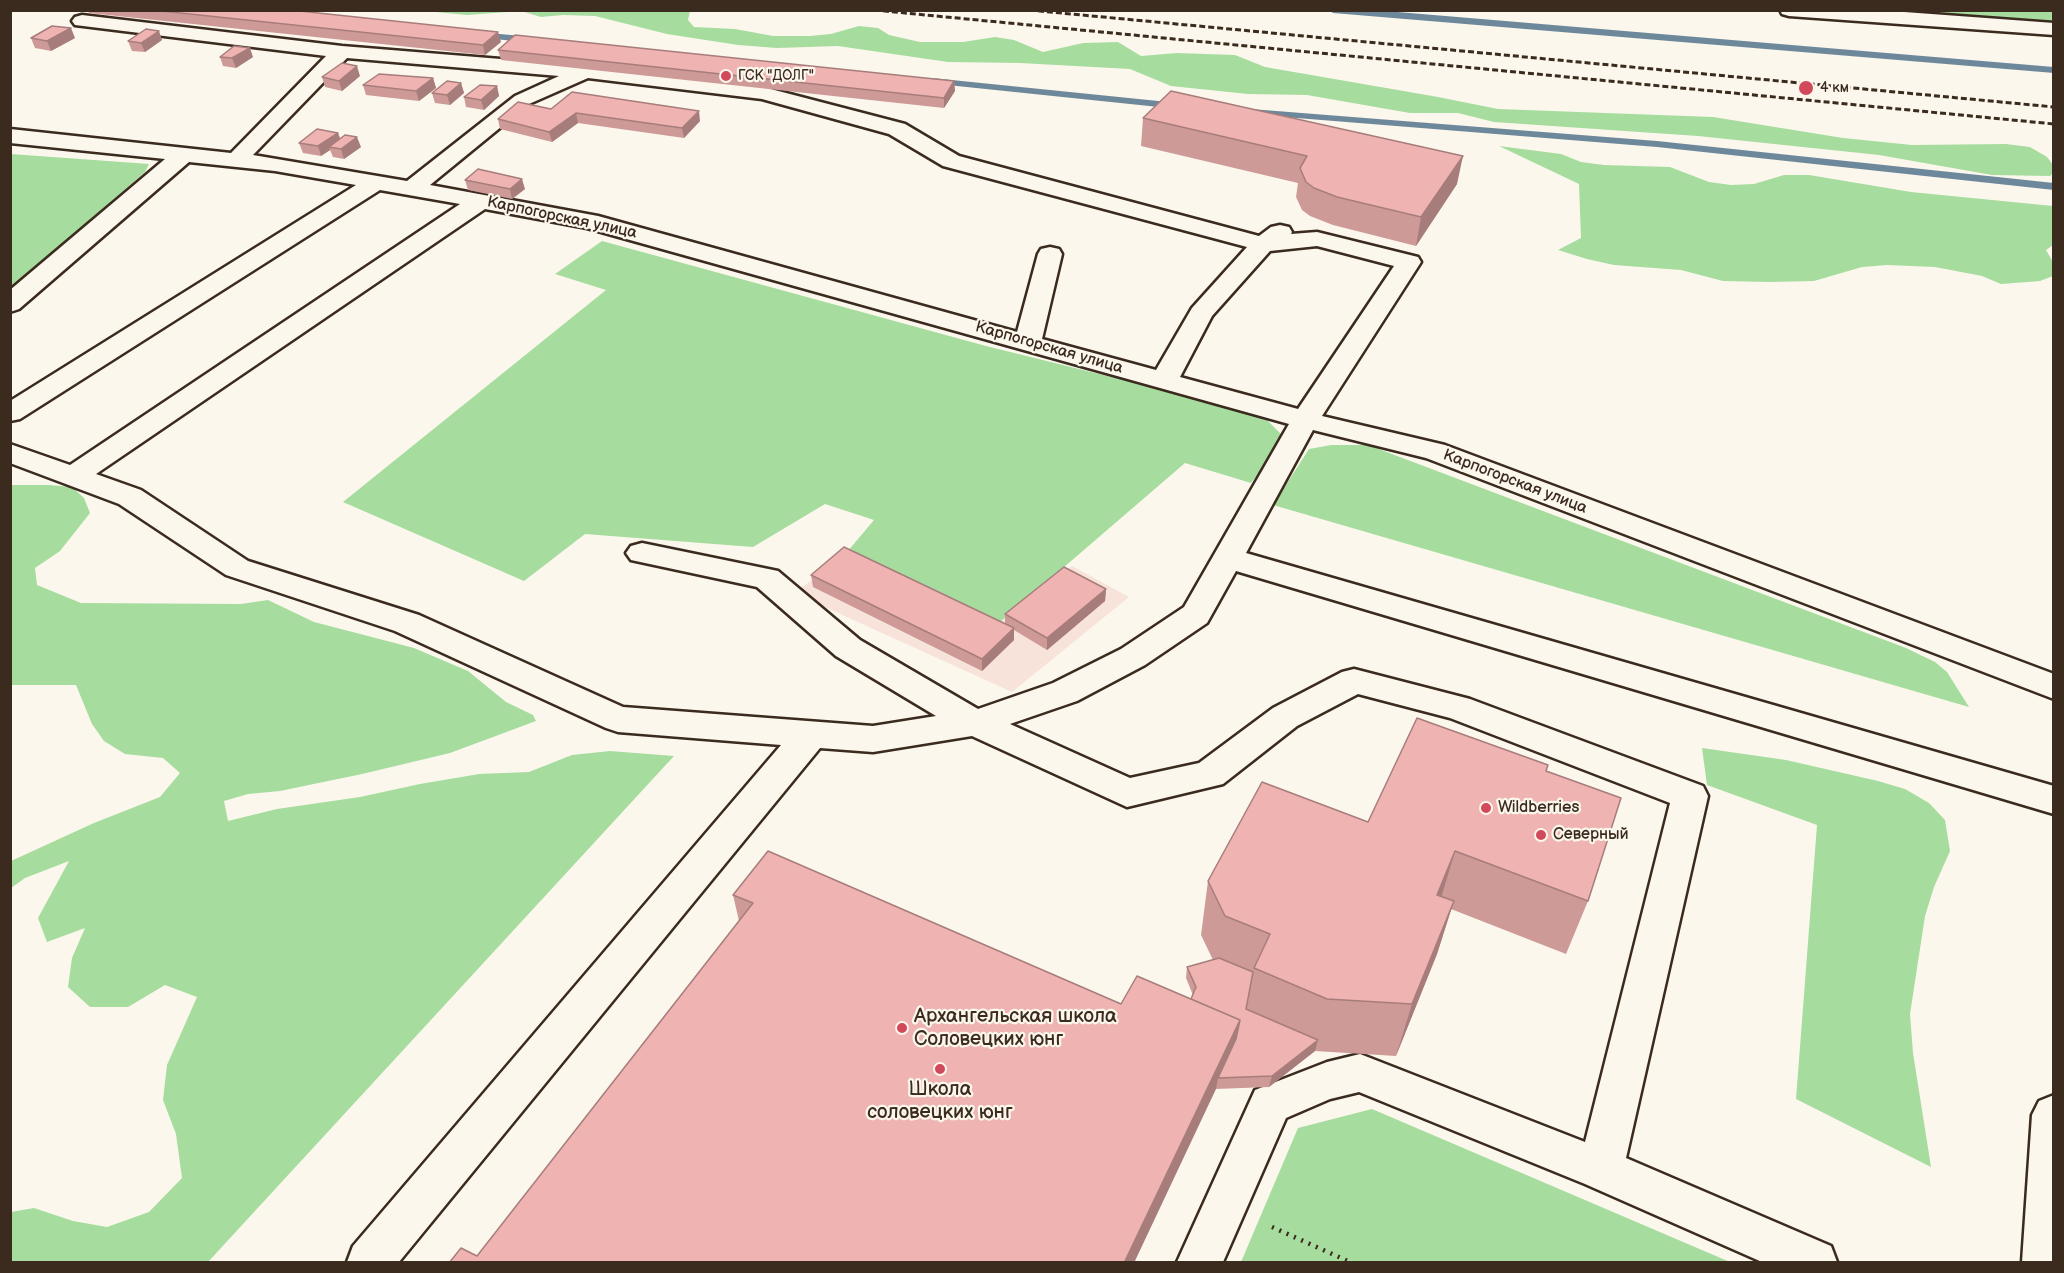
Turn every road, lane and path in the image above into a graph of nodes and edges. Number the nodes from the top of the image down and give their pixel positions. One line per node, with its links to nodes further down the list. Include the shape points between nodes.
1 (1789, 10): 3 (street)
2 (81, 21): 4 (street)
3 (2054, 29)
4 (342, 52): 5 (street); 8 (street)
5 (586, 72): 10 (street, via 522,100); 13 (street, via 763,93 897,129 951,161)
6 (10, 136): 7 (street, Карпогорская улица)
7 (184, 154): 8 (street, Карпогорская улица); 15 (street)
8 (236, 160): 9 (street, Карпогорская улица)
9 (377, 182): 10 (street, Карпогорская улица); 18 (street)
10 (412, 188): 11 (street, Карпогорская улица)
11 (481, 201): 16 (street, Карпогорская улица, via 590,221); 21 (street)
12 (1291, 225): 13 (street)
13 (1263, 244): 17 (street, via 1201,313); 19 (street, via 1317,239 1409,262)
14 (1050, 254): 16 (street)
15 (10, 304)
16 (1028, 342): 17 (street, Карпогорская улица)
17 (1164, 380): 19 (street, Карпогорская улица)
18 (10, 413)
19 (1305, 420): 23 (street); 24 (street, Карпогорская улица, via 1435,451)
20 (10, 453): 21 (street)
21 (74, 476): 26 (street, via 130,497 237,568 407,623 618,719)
22 (642, 553): 25 (street, via 767,578 848,648)
23 (1228, 558): 25 (street, via 1196,615 1133,657 1065,692); 27 (street)
24 (2054, 687)
25 (975, 723): 26 (street, via 873,740); 29 (street, via 1127,793 1210,774 1285,717 1354,681 1458,708 1690,796)
26 (811, 734): 32 (street)
27 (2054, 800)
28 (2054, 1115): 31 (street)
29 (1601, 1169): 30 (street, via 1360,1073 1327,1081 1270,1104); 35 (street)
30 (1225, 1206): 33 (street); 34 (path)
31 (2051, 1220): 36 (street)
32 (370, 1263)
33 (1200, 1263)
34 (1350, 1263)
35 (1814, 1263)
36 (2045, 1263)

